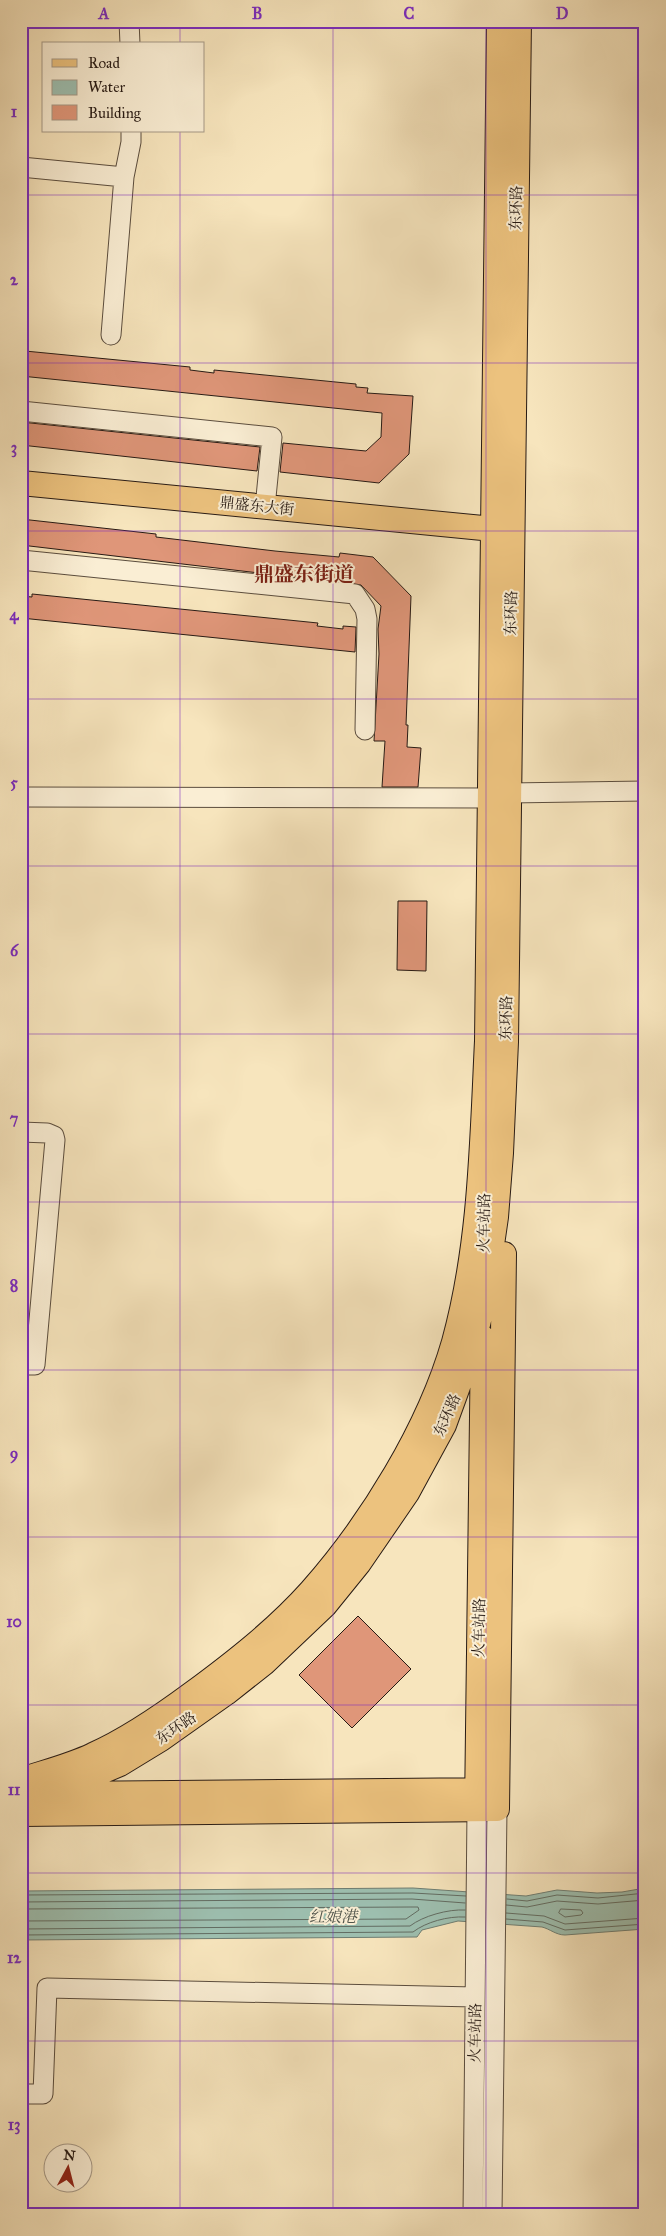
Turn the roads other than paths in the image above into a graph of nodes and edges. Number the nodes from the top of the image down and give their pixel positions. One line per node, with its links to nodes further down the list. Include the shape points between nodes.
1 (129, 21): 4 (street)
2 (499, 21): 12 (main road, 东环路)
3 (519, 21): 16 (main road, 东环路)
4 (130, 42)
5 (131, 132): 7 (street)
6 (21, 167): 7 (street)
7 (124, 177): 8 (street)
8 (111, 335)
9 (21, 411): 11 (street, via 272,437)
10 (21, 483): 11 (main road, 鼎盛东大街)
11 (265, 507): 12 (main road, 鼎盛东大街)
12 (493, 530): 16 (main road, 东环路)
13 (21, 560): 14 (street, via 355,594 365,609 367,620)
14 (365, 730)
15 (645, 791): 16 (street)
16 (500, 796): 17 (street); 18 (main road, 东环路)
17 (21, 797)
18 (496, 1041): 20 (main road, 火车站路); 22 (main road, 东环路, via 465,1297 453,1343 427,1416 390,1482 343,1551 310,1592 244,1654 172,1708 110,1747 76,1763); 24 (main road, 火车站路)
19 (21, 1132): 21 (street, via 47,1133 55,1140 35,1365)
20 (483, 1305): 23 (main road, 东环路, via 472,1348 444,1425 407,1492 359,1563 325,1605 264,1663 161,1739 101,1773); 24 (main road, 火车站路)
21 (21, 1365)
22 (21, 1780)
23 (27, 1796): 24 (main road)
24 (487, 1800): 25 (main road); 26 (street, 火车站路, via 475,1885); 29 (street, 火车站路, via 496,1887)
25 (21, 1814)
26 (475, 1998): 27 (street, via 47,1988 43,2094); 28 (street, 火车站路)
27 (21, 2094)
28 (473, 2215)
29 (492, 2215)

